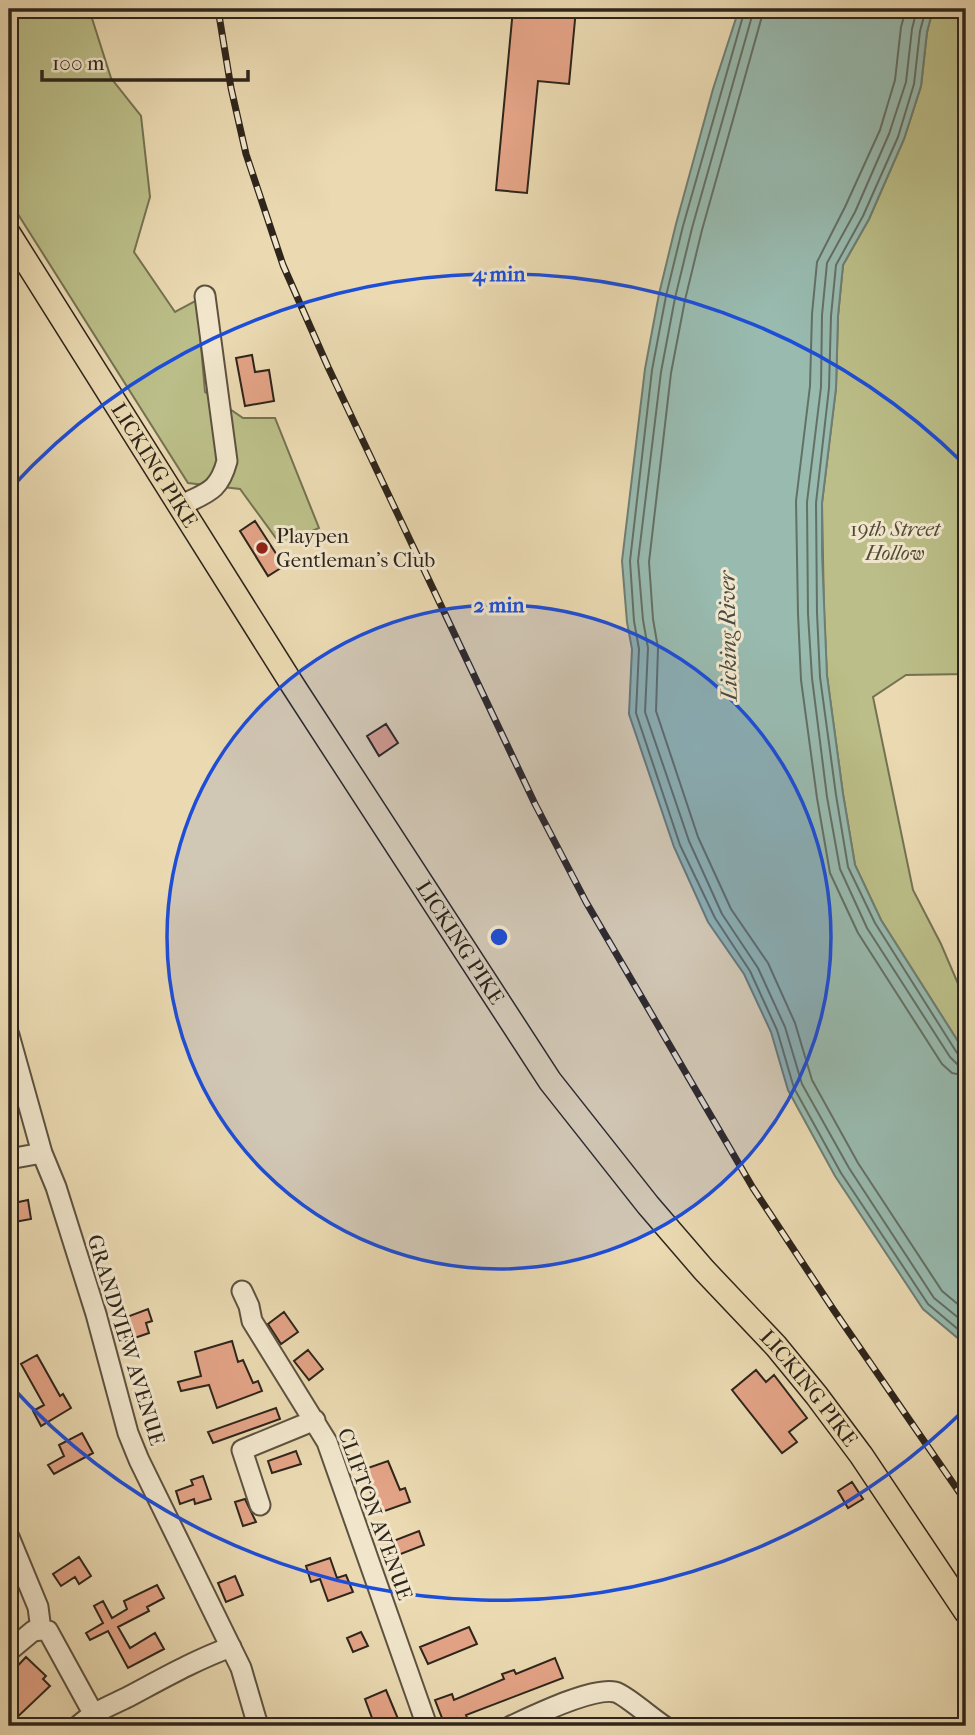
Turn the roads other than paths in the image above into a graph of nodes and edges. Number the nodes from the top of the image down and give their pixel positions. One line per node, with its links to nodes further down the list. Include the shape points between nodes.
1 (9, 234): 3 (main road, LICKING PIKE)
2 (205, 296): 3 (street, via 227,461 216,488)
3 (182, 505): 11 (main road, LICKING PIKE, via 292,684 550,1081 648,1205 817,1396)
4 (9, 1035): 5 (street, GRANDVIEW AVENUE)
5 (42, 1153): 6 (street); 13 (street, GRANDVIEW AVENUE, via 96,1314 128,1433)
6 (9, 1159)
7 (242, 1291): 8 (street, CLIFTON AVENUE, via 252,1321)
8 (314, 1420): 9 (street, via 242,1450); 18 (street, CLIFTON AVENUE, via 327,1442)
9 (260, 1505)
10 (9, 1537): 12 (street, via 38,1607)
11 (966, 1612)
12 (41, 1630): 14 (street, via 33,1631); 15 (street, via 48,1631)
13 (231, 1647): 15 (street); 17 (street, GRANDVIEW AVENUE)
14 (9, 1651)
15 (93, 1713): 16 (street)
16 (78, 1726)
17 (258, 1726)
18 (427, 1726)
19 (511, 1726): 20 (street, via 601,1691 618,1693)
20 (664, 1726)

